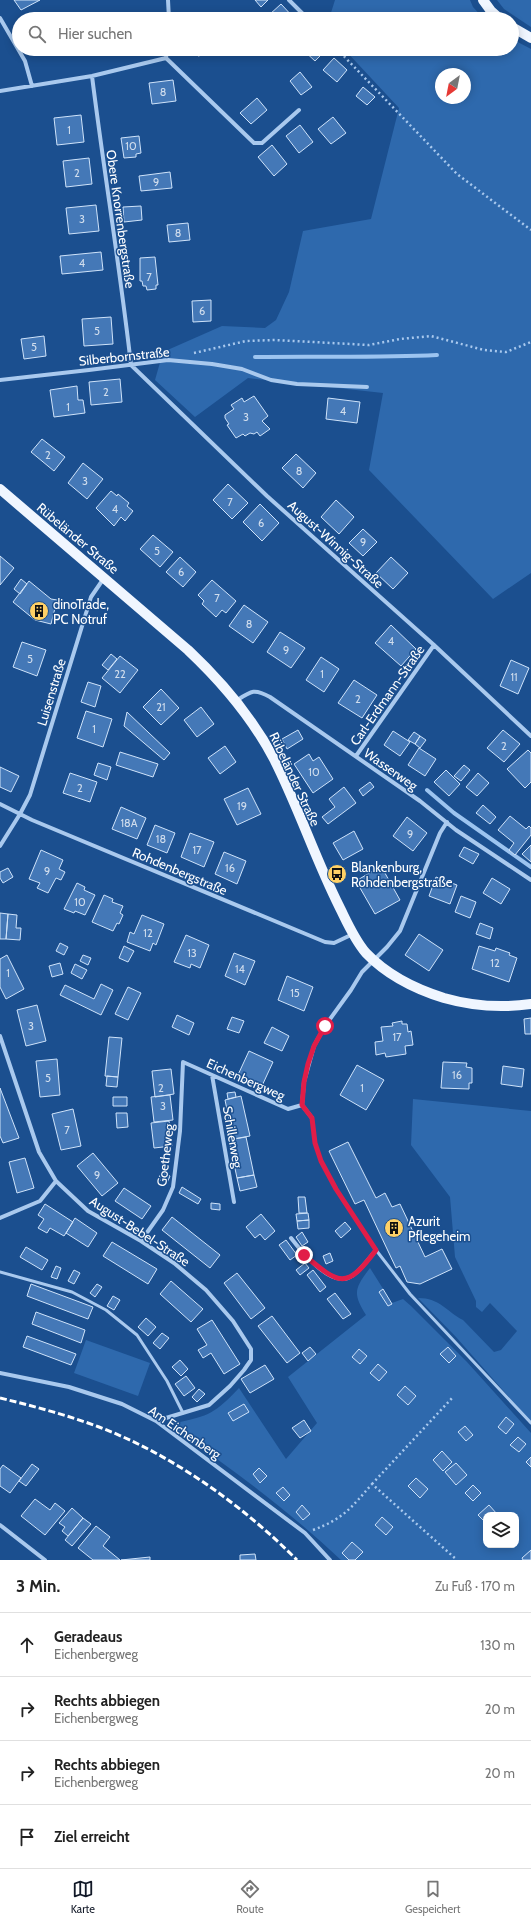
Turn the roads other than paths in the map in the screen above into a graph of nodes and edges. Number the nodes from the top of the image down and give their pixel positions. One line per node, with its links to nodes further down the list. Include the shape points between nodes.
1 (168, 0): 4 (street)
2 (289, 0): 5 (street)
3 (483, 0): 6 (main road)
4 (168, 12)
5 (301, 12)
6 (492, 12)
7 (0, 18): 10 (street)
8 (519, 31): 9 (main road)
9 (531, 38)
10 (12, 39)
11 (22, 56): 14 (street)
12 (166, 58): 13 (street); 16 (street, via 254,143 262,143)
13 (92, 76): 14 (street); 17 (street, Obere Knorrenbergstraße)
14 (32, 86): 15 (street)
15 (0, 91)
16 (298, 110)
17 (131, 364): 18 (street, Silberbornstraße); 19 (street, Silberbornstraße, via 183,361 242,369 271,380 297,384); 22 (street, August-Winnig-Straße, via 267,496)
18 (0, 380)
19 (367, 388)
20 (0, 489): 21 (main road, Rübeländer Straße)
21 (105, 577): 23 (main road, Rübeländer Straße, via 203,664); 27 (street, Luisenstraße, via 91,597 36,776)
22 (434, 645): 24 (street, August-Winnig-Straße); 25 (street, Carl-Erdmann-Straße)
23 (236, 701): 25 (street, Wasserweg, via 251,691 262,693); 31 (main road, Rübeländer Straße, via 274,758 331,890)
24 (531, 736)
25 (356, 756): 28 (street, Wasserweg)
26 (0, 804): 27 (street, Rohdenbergstraße)
27 (20, 814): 29 (street, Luisenstraße); 31 (street, Rohdenbergstraße, via 325,942 334,943)
28 (447, 822): 30 (street, Wasserweg); 32 (street, Eichenbergweg, via 440,833 400,931)
29 (0, 846)
30 (531, 880)
31 (353, 934): 32 (main road, Rübeländer Straße)
32 (373, 960): 33 (main road, Rübeländer Straße, via 401,980 446,998 491,1005); 37 (street, Eichenbergweg, via 362,972 314,1046 304,1082)
33 (531, 1004)
34 (0, 1036): 39 (street, August-Bebel-Straße, via 38,1152)
35 (183, 1062): 36 (street, Eichenbergweg); 43 (street, Goetheweg, via 174,1187 163,1210)
36 (212, 1075): 37 (street, Eichenbergweg, via 288,1109); 40 (street, Schillerweg)
37 (302, 1105): 38 (street)
38 (312, 1118): 44 (lane, via 315,1143 321,1161)
39 (56, 1180): 41 (street, via 40,1201); 43 (street, August-Bebel-Straße, via 88,1211)
40 (234, 1202)
41 (0, 1218)
42 (291, 1238): 44 (street, via 304,1255 320,1268 333,1277 342,1279 351,1277)
43 (141, 1241): 47 (street, August-Bebel-Straße, via 174,1263 206,1290 233,1321 251,1349 251,1360 219,1397 208,1405)
44 (376, 1250): 49 (lane, via 410,1294)
45 (0, 1272): 47 (lane, via 72,1292 111,1314 137,1335 167,1381)
46 (0, 1373): 48 (street, Am Eichenberg, via 69,1387 122,1404)
47 (183, 1413): 48 (street, August-Bebel-Straße)
48 (156, 1421): 52 (street, Am Eichenberg, via 305,1533)
49 (531, 1423)
50 (0, 1525): 51 (street)
51 (45, 1560)
52 (330, 1560)

